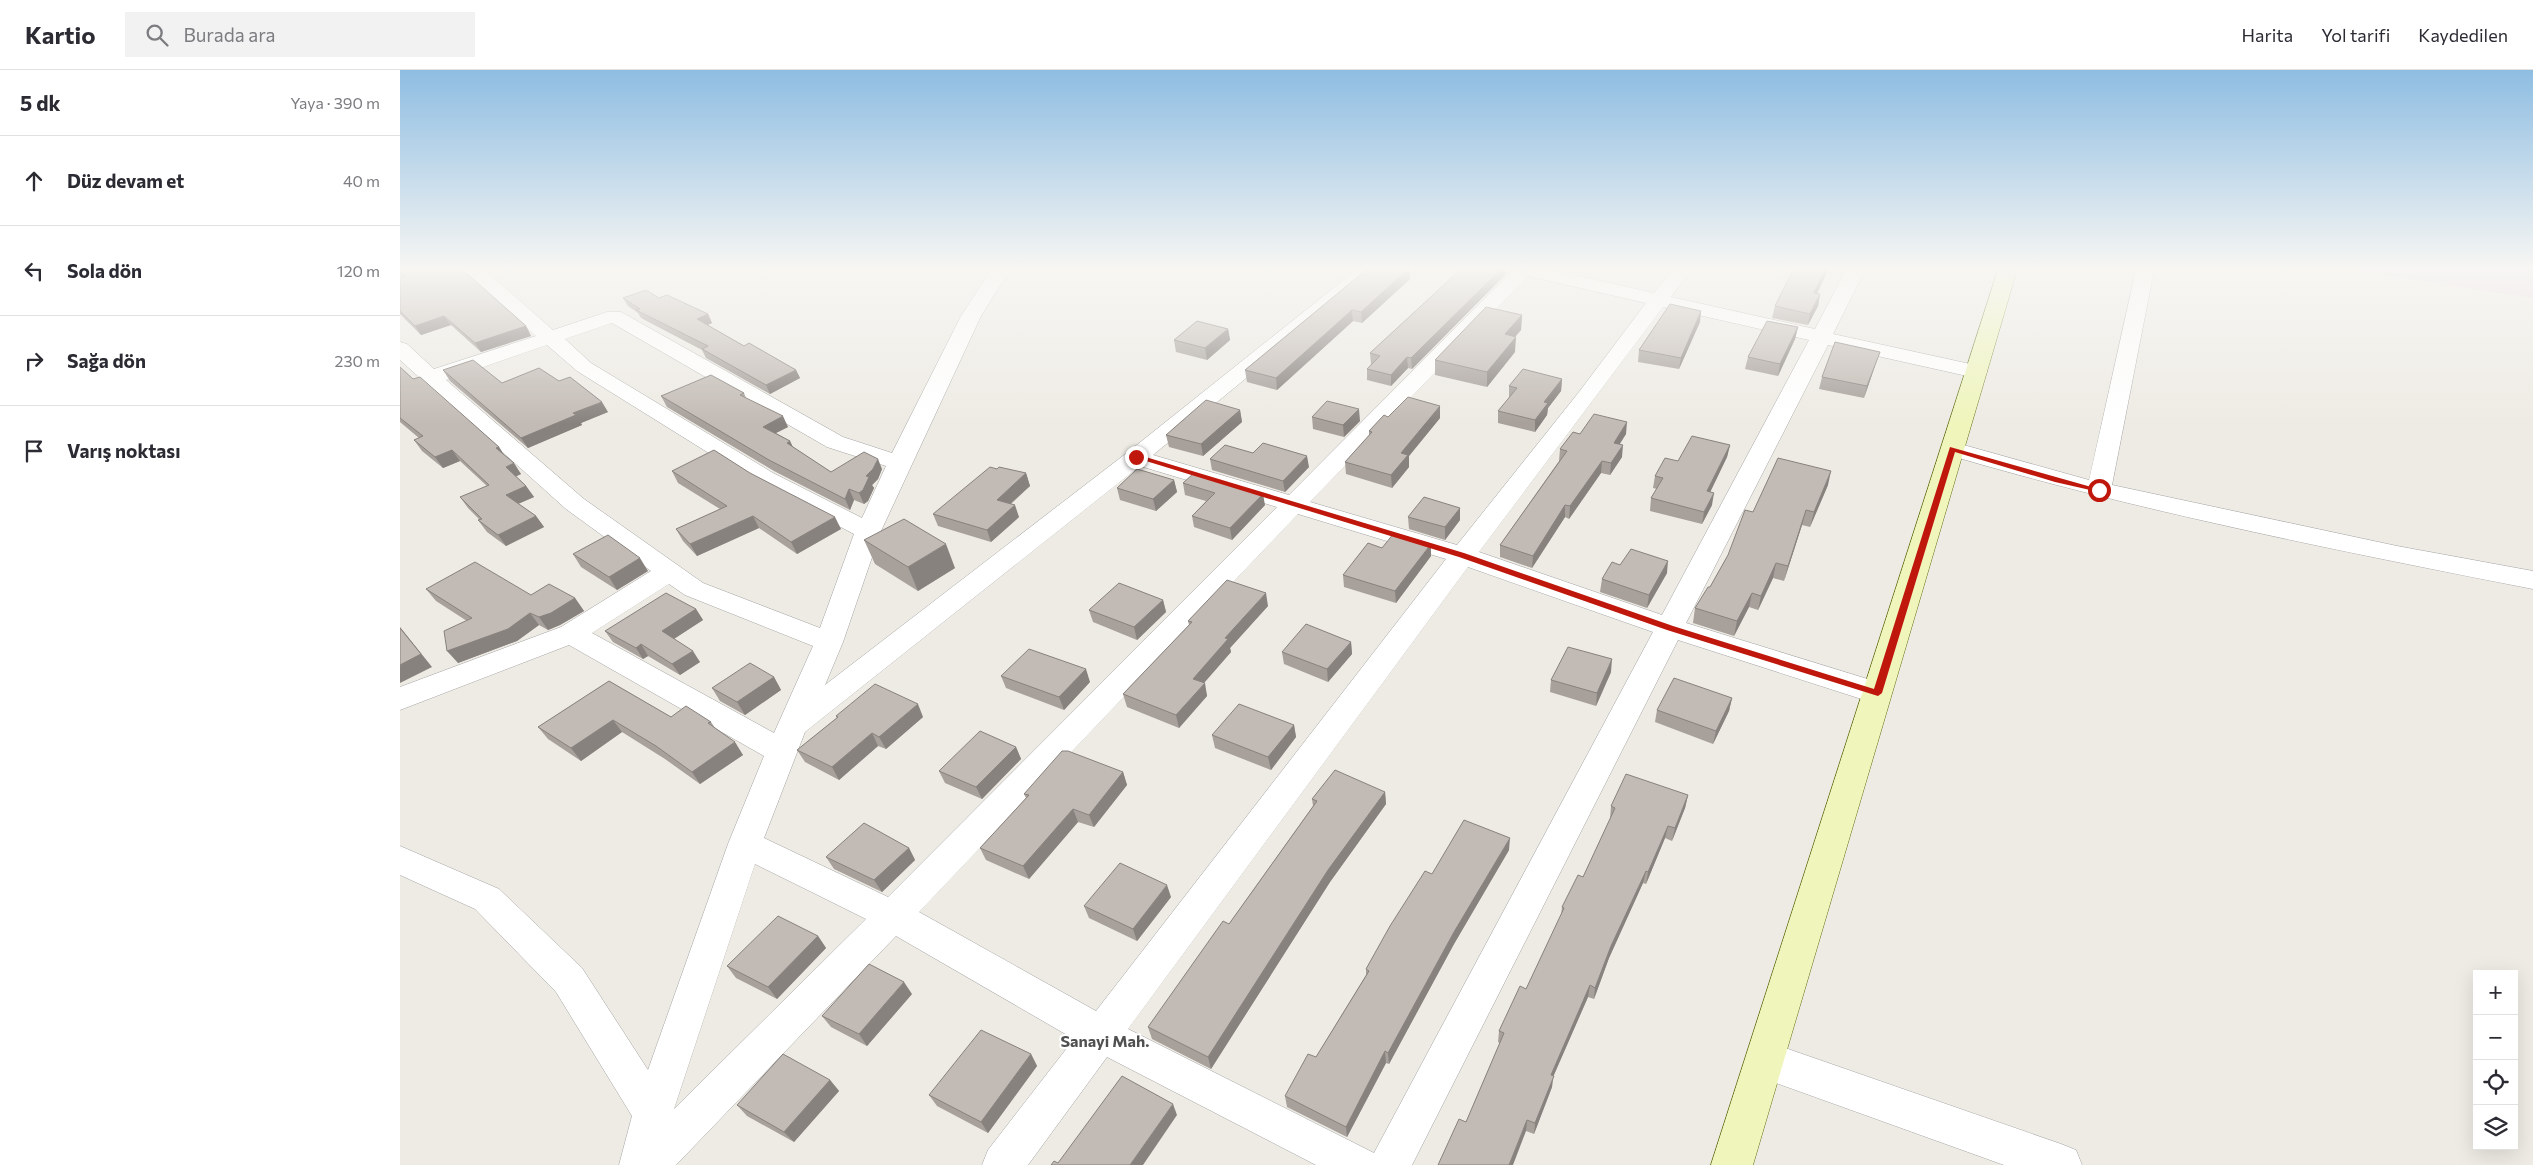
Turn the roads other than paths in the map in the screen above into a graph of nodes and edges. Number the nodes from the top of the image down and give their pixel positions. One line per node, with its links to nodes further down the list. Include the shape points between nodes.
1 (533, 321): 12 (street)
2 (599, 321): 12 (street)
3 (623, 321): 19 (street, via 835,442)
4 (969, 321): 19 (street)
5 (1305, 321): 18 (street)
6 (1480, 321): 21 (street)
7 (1642, 321): 23 (street, via 1589,394)
8 (1750, 321): 13 (street)
9 (1829, 321): 13 (street)
10 (1992, 321): 15 (main road)
11 (2134, 321): 20 (street)
12 (552, 337): 16 (street); 22 (street, via 584,367 765,478)
13 (1820, 337): 15 (street); 26 (street)
14 (400, 348): 16 (street)
15 (1976, 372): 17 (main road)
16 (431, 378): 24 (street, via 575,504)
17 (1953, 449): 20 (street); 29 (main road)
18 (1136, 457): 21 (street); 31 (street)
19 (899, 463): 22 (street)
20 (2099, 490): 25 (street)
21 (1294, 503): 23 (street); 34 (street)
22 (868, 531): 28 (street)
23 (1461, 555): 26 (street); 35 (street)
24 (671, 571): 27 (street); 28 (street, via 694,589)
25 (2533, 580)
26 (1670, 628): 29 (street); 42 (street)
27 (571, 634): 30 (street); 31 (street)
28 (829, 642): 31 (street)
29 (1878, 693): 36 (main road)
30 (400, 699)
31 (787, 738): 32 (street)
32 (745, 844): 34 (street); 37 (street)
33 (400, 860): 37 (street, via 487,899 569,980)
34 (894, 917): 35 (street); 39 (street)
35 (1102, 1035): 40 (street); 41 (street)
36 (1765, 1060): 43 (main road); 44 (street)
37 (653, 1113): 38 (street)
38 (640, 1165)
39 (647, 1165)
40 (1003, 1165)
41 (1359, 1165)
42 (1390, 1165)
43 (1732, 1165)
44 (2061, 1165)

